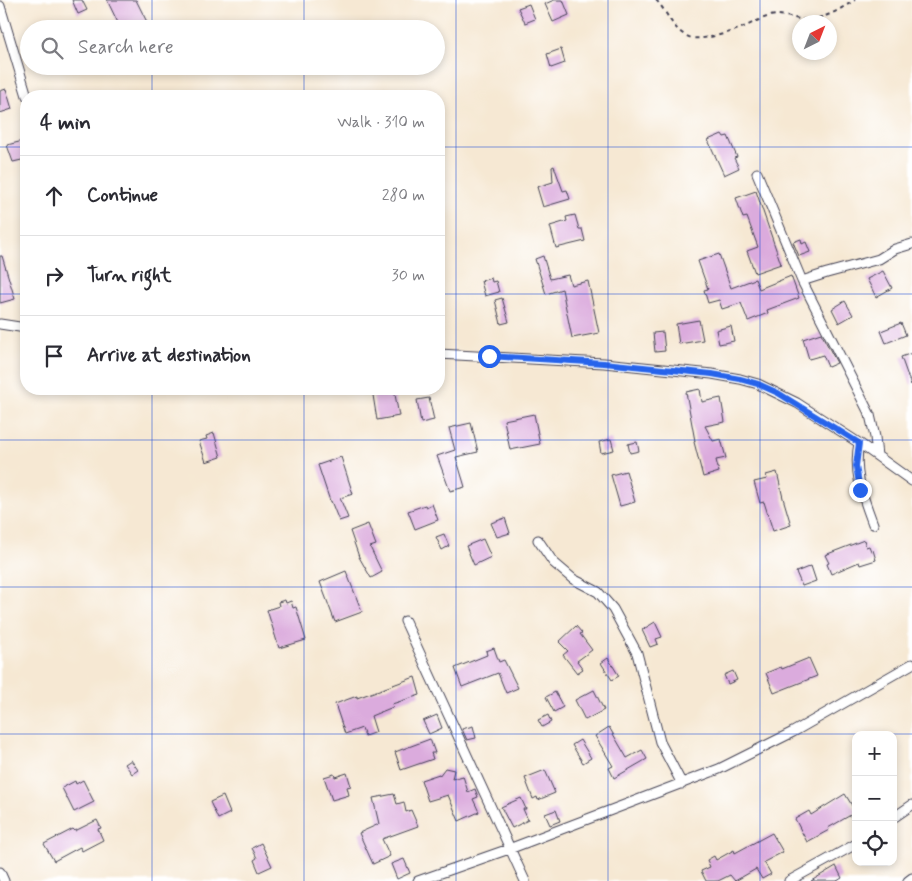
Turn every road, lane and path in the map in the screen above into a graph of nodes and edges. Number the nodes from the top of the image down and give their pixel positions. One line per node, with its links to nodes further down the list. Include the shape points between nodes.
1 (656, 0): 2 (path, via 682,33 692,38 705,38 777,15 812,20 830,15)
2 (856, 0)
3 (0, 6): 4 (street)
4 (20, 73)
5 (21, 75): 6 (street)
6 (25, 90)
7 (756, 173): 9 (street)
8 (912, 244): 9 (street, via 879,258)
9 (802, 281): 14 (street, via 870,415)
10 (0, 324): 11 (street)
11 (20, 327)
12 (445, 354): 13 (street, via 604,363 740,379 778,393)
13 (859, 443): 14 (street); 16 (street, via 857,473)
14 (877, 456): 15 (street)
15 (912, 481)
16 (873, 524)
17 (538, 540): 20 (street, via 553,562 573,579 598,592 613,609 637,653 660,742)
18 (404, 621): 24 (street)
19 (912, 664): 20 (street, via 753,753)
20 (682, 784): 24 (street)
21 (912, 806): 22 (street)
22 (897, 815)
23 (852, 846): 30 (street)
24 (509, 849): 28 (street); 29 (street)
25 (0, 872): 27 (street)
26 (912, 878): 31 (street)
27 (4, 881)
28 (418, 881)
29 (525, 881)
30 (789, 881)
31 (908, 881)

